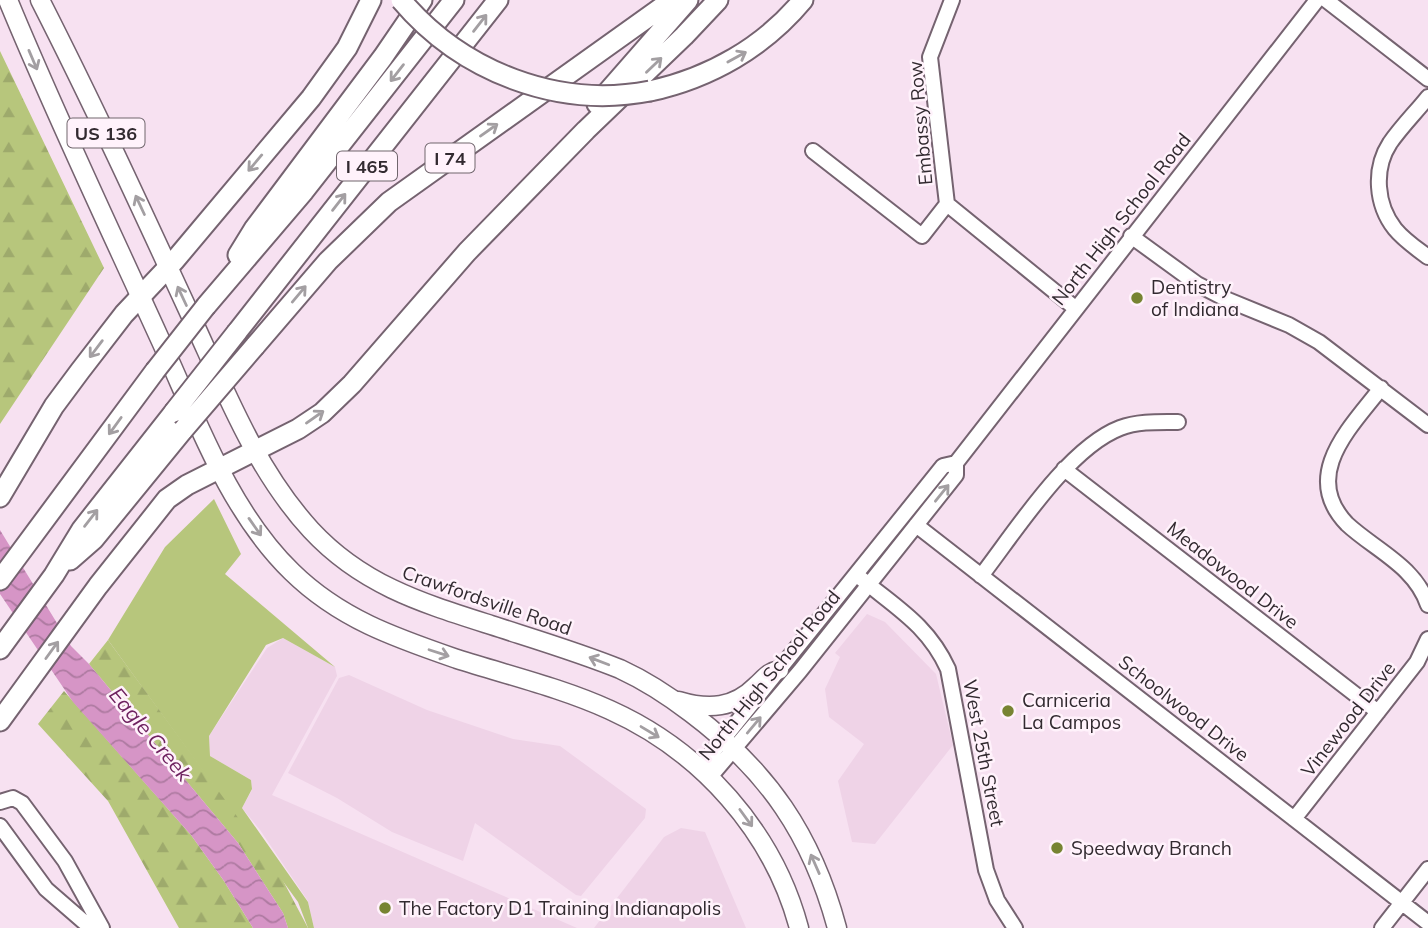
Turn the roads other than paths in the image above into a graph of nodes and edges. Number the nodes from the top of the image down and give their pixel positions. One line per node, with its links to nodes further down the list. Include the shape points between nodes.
1 (8, 0): 23 (main road, US 136, one-way to 23)
2 (40, 0): 22 (main road, Crawfordsville Road / US 136, one-way to 2)
3 (371, 0): 22 (highway, one-way to 22, via 347,48 319,88)
4 (401, 0): 11 (highway, one-way to 11, bridge, via 435,34 488,69 523,83 584,95 650,91 698,76 742,55)
5 (422, 0): 24 (highway, via 254,229)
6 (454, 0): 24 (highway, I 465, one-way to 24, via 304,191)
7 (498, 0): 35 (highway, I 465, one-way to 7, bridge, via 82,529)
8 (672, 0): 35 (highway, I 74, one-way to 8, bridge, via 94,539 336,251 389,202)
9 (688, 0): 20 (highway)
10 (718, 0): 20 (highway, one-way to 10)
11 (803, 0)
12 (952, 0): 18 (street, Embassy Row, via 930,57)
13 (1317, 0): 19 (street, North High School Road)
14 (1326, 0): 15 (street)
15 (1428, 79)
16 (1428, 97): 21 (street, via 1388,147 1379,184 1383,206 1395,229)
17 (813, 151): 18 (street, Embassy Row, via 922,236)
18 (947, 204): 25 (street, Embassy Row)
19 (1131, 236): 25 (street, North High School Road); 26 (street, via 1197,284 1320,342)
20 (467, 253): 29 (highway, one-way to 20, via 298,429 336,400)
21 (1428, 257)
22 (168, 267): 23 (highway); 29 (main road, Crawfordsville Road / US 136, one-way to 22)
23 (141, 298): 31 (main road, US 136); 33 (highway, one-way to 33, via 54,406)
24 (206, 306): 38 (highway, I 465, one-way to 38, bridge)
25 (1075, 308): 30 (street, North High School Road)
26 (1381, 388): 28 (street); 39 (street, via 1335,450 1328,471 1330,493 1343,521 1409,573)
27 (1178, 422): 32 (street, via 1120,428 1095,441)
28 (1428, 425)
29 (255, 450): 31 (highway); 43 (main road, Crawfordsville Road, one-way to 29, via 622,670 424,604 373,581 311,530)
30 (956, 463): 34 (street, North High School Road, one-way to 30, via 956,475); 37 (street, North High School Road, via 943,466)
31 (221, 468): 45 (highway, one-way to 31, via 167,499); 47 (main road, one-way to 47, via 244,511 276,554 312,589 350,615 396,639 607,708 654,733)
32 (1064, 469): 36 (street); 44 (street, Meadowood Drive)
33 (0, 497)
34 (916, 525): 36 (street, Schoolwood Drive); 37 (street, North High School Road)
35 (54, 575): 41 (highway, I 465)
36 (981, 576): 49 (street, Schoolwood Drive)
37 (862, 579): 42 (street, North High School Road); 46 (street, North High School Road, one-way to 37, via 800,671); 58 (street, West 25th Street, via 919,624 948,668 986,870 1001,908)
38 (0, 580)
39 (1428, 605)
40 (1428, 639): 44 (street, Vinewood Drive, via 1419,659)
41 (0, 649)
42 (779, 670): 43 (main road, via 741,699 723,706); 46 (street, North High School Road)
43 (672, 699): 46 (main road, Crawfordsville Road)
44 (1378, 712): 49 (street, Vinewood Drive)
45 (6, 713)
46 (730, 743): 47 (street, North High School Road); 57 (main road, Crawfordsville Road, one-way to 46, via 825,886 801,835 771,789)
47 (705, 773): 56 (main road, one-way to 56, via 756,832)
48 (0, 802): 55 (street, via 13,798 22,803 65,861)
49 (1294, 819): 52 (street, Schoolwood Drive)
50 (0, 826): 54 (street, via 46,889)
51 (1428, 869): 52 (street)
52 (1402, 903): 53 (street, Schoolwood Drive); 59 (street)
53 (1428, 923)
54 (91, 928)
55 (102, 928)
56 (799, 928)
57 (837, 928)
58 (1015, 928)
59 (1382, 928)

